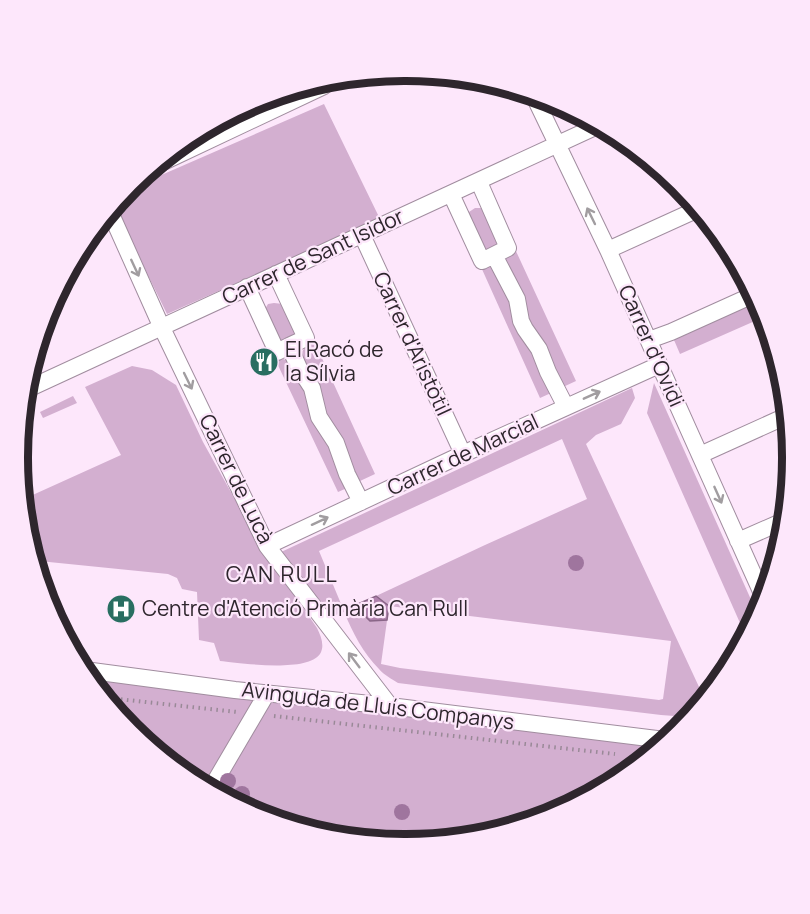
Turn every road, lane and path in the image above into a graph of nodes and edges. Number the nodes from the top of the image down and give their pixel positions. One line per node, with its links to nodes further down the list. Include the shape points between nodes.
1 (310, 93): 5 (street)
2 (538, 105): 4 (street, Carrer d'Ovidi)
3 (591, 130): 4 (street, Carrer de Sant Isidor)
4 (557, 146): 6 (street, Carrer de Sant Isidor); 11 (street, Carrer d'Ovidi, one-way to 4)
5 (185, 151)
6 (479, 182): 7 (street, Carrer de Sant Isidor); 12 (street, via 508,248)
7 (451, 194): 10 (street, Carrer de Sant Isidor); 12 (street, via 482,261)
8 (691, 212): 11 (street)
9 (113, 219): 16 (street, Carrer de Lucà, one-way to 16)
10 (362, 235): 13 (street, Carrer de Sant Isidor); 23 (street, Carrer d'Aristòtil)
11 (608, 250): 17 (street, Carrer d'Ovidi)
12 (494, 255): 21 (street, via 518,299 521,321)
13 (276, 274): 14 (street, Carrer de Sant Isidor); 18 (street, via 306,338)
14 (247, 287): 16 (street, Carrer de Sant Isidor); 18 (street, via 277,352)
15 (746, 298): 17 (street)
16 (162, 328): 20 (street, Carrer de Sant Isidor); 28 (street, Carrer de Lucà, one-way to 28)
17 (649, 340): 19 (street, Carrer d'Ovidi)
18 (289, 346): 25 (street, via 312,388 319,417 336,443)
19 (659, 365): 21 (street, Carrer de Marcial, one-way to 19); 24 (street, Carrer d'Ovidi)
20 (36, 385)
21 (566, 407): 23 (street, Carrer de Marcial)
22 (779, 419): 24 (street)
23 (463, 454): 25 (street, Carrer de Marcial)
24 (700, 455): 27 (street, Carrer d'Ovidi, one-way to 27)
25 (361, 502): 28 (street, Carrer de Marcial, one-way to 25)
26 (775, 525): 27 (street)
27 (738, 542): 29 (street, Carrer d'Ovidi)
28 (267, 546): 33 (street, Carrer de Lucà, one-way to 28)
29 (759, 587)
30 (96, 671): 31 (street, Avinguda de Lluís Companys)
31 (267, 693): 33 (street, Avinguda de Lluís Companys); 34 (street)
32 (117, 699): 34 (path)
33 (390, 706): 35 (street, Avinguda de Lluís Companys)
34 (254, 713): 36 (path); 37 (street)
35 (654, 739)
36 (617, 754)
37 (215, 782)

